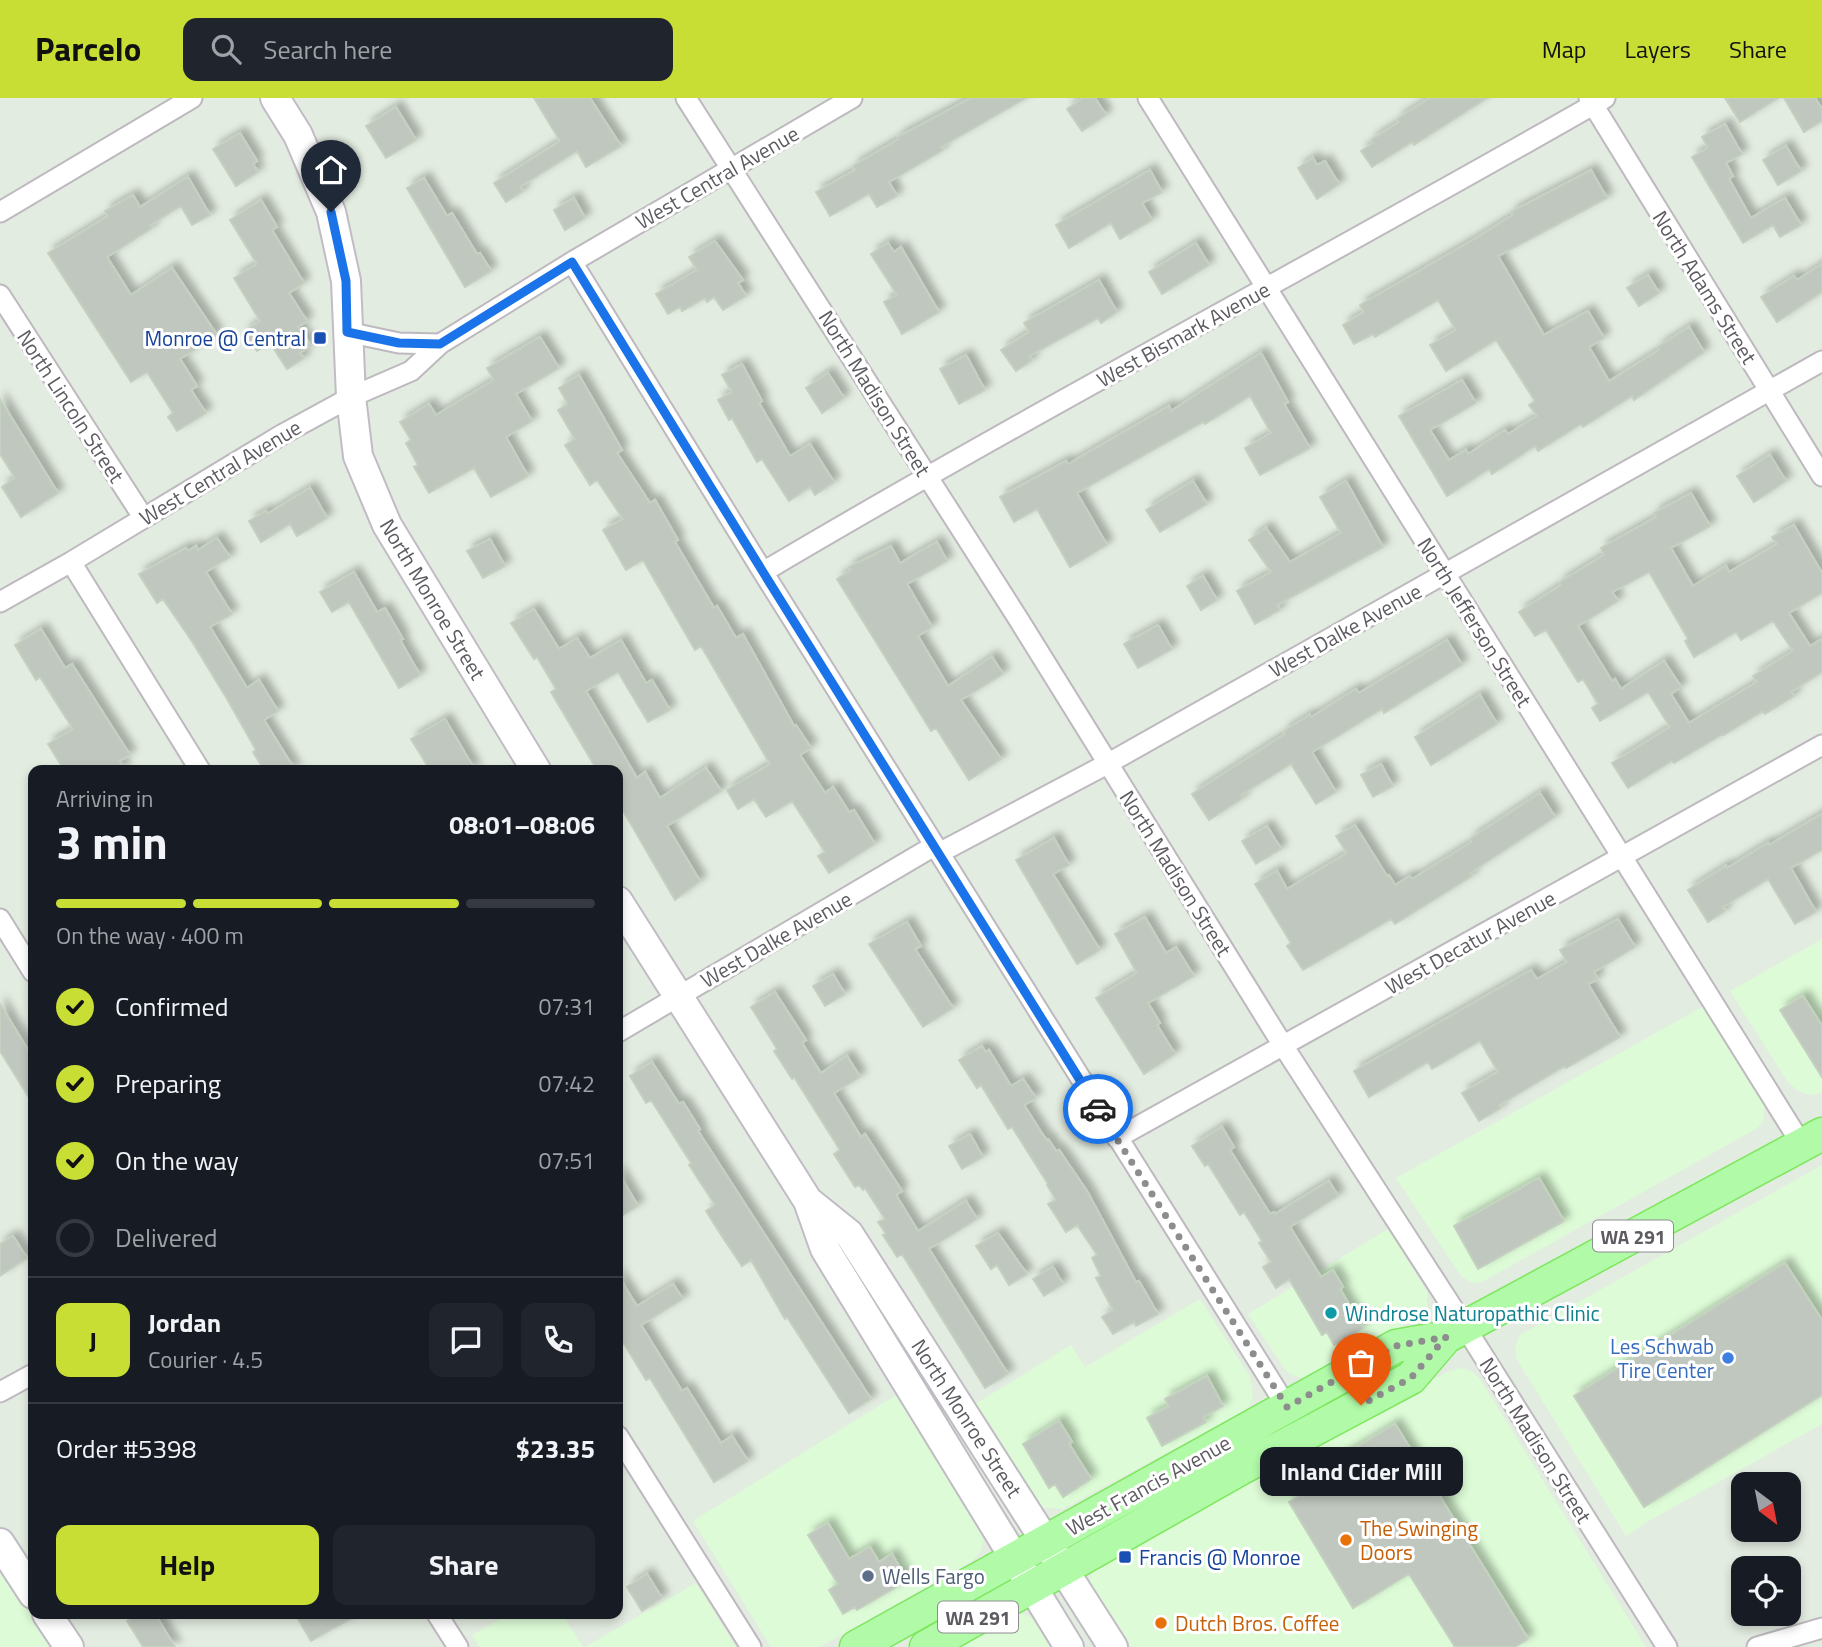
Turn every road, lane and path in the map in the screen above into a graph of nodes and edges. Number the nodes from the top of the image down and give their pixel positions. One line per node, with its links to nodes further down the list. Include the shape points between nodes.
1 (192, 98): 8 (street)
2 (275, 98): 12 (main road, North Monroe Street, via 298,135 331,212 346,281)
3 (687, 98): 7 (street, North Madison Street)
4 (852, 98): 7 (street, West Central Avenue)
5 (1148, 98): 10 (street, North Jefferson Street)
6 (1596, 100): 10 (street, West Bismark Avenue); 15 (street, North Adams Street)
7 (732, 167): 9 (street, West Central Avenue); 17 (street, North Madison Street)
8 (0, 212)
9 (572, 262): 13 (street, West Central Avenue); 21 (street)
10 (1267, 288): 17 (street, West Bismark Avenue); 22 (street, North Jefferson Street)
11 (0, 295): 19 (street, North Lincoln Street)
12 (347, 332): 13 (street, via 399,343); 16 (main road, North Monroe Street)
13 (440, 344): 16 (street, West Central Avenue, via 411,371)
14 (1822, 361): 15 (street, West Dalke Avenue)
15 (1769, 391): 18 (street, North Adams Street); 22 (street, West Dalke Avenue)
16 (351, 397): 19 (street, West Central Avenue); 27 (main road, North Monroe Street, via 358,456 387,525)
17 (927, 475): 21 (street, West Bismark Avenue); 25 (street, North Madison Street)
18 (1822, 476)
19 (143, 517): 20 (street, West Central Avenue)
20 (71, 562): 23 (street, West Central Avenue); 26 (street)
21 (763, 572): 28 (street)
22 (1445, 573): 25 (street, West Dalke Avenue); 29 (street, North Jefferson Street)
23 (0, 602)
24 (1822, 745): 29 (street, West Decatur Avenue)
25 (1107, 764): 28 (street, West Dalke Avenue); 35 (street, North Madison Street)
26 (197, 765)
27 (533, 765)
28 (936, 850): 33 (street, West Dalke Avenue); 36 (street)
29 (1622, 856): 35 (street, West Decatur Avenue); 37 (street, North Jefferson Street)
30 (623, 909): 33 (main road, North Monroe Street)
31 (0, 919): 32 (street)
32 (28, 964)
33 (679, 995): 34 (street, West Dalke Avenue); 38 (main road, North Monroe Street)
34 (623, 1029)
35 (1284, 1046): 36 (street, West Decatur Avenue); 39 (street, North Madison Street)
36 (1117, 1139): 42 (street)
37 (1812, 1139): 39 (main road, West Francis Avenue / WA 291)
38 (808, 1201): 44 (main road, North Monroe Street, via 849,1234); 46 (main road, North Monroe Street, via 825,1250)
39 (1455, 1332): 42 (main road, West Francis Avenue / WA 291, via 1396,1346); 47 (main road, West Francis Avenue / WA 291, via 1411,1378); 60 (street, North Madison Street)
40 (28, 1377): 41 (street)
41 (0, 1392)
42 (1287, 1407): 44 (main road, West Francis Avenue / WA 291)
43 (623, 1444): 55 (street)
44 (1046, 1541): 46 (main road, West Francis Avenue / WA 291); 47 (main road, North Monroe Street)
45 (0, 1542): 48 (main road)
46 (1014, 1559): 49 (main road, North Monroe Street); 56 (main road, West Francis Avenue / WA 291)
47 (1064, 1568): 49 (main road, West Francis Avenue / WA 291); 59 (main road, North Monroe Street)
48 (28, 1586)
49 (1031, 1587): 57 (main road, West Francis Avenue / WA 291); 58 (main road, North Monroe Street)
50 (50, 1619): 53 (main road)
51 (440, 1619): 54 (street)
52 (1822, 1628): 61 (street)
53 (69, 1647)
54 (458, 1647)
55 (751, 1647)
56 (856, 1647)
57 (926, 1647)
58 (1069, 1647)
59 (1113, 1647)
60 (1667, 1647)
61 (1757, 1647)

